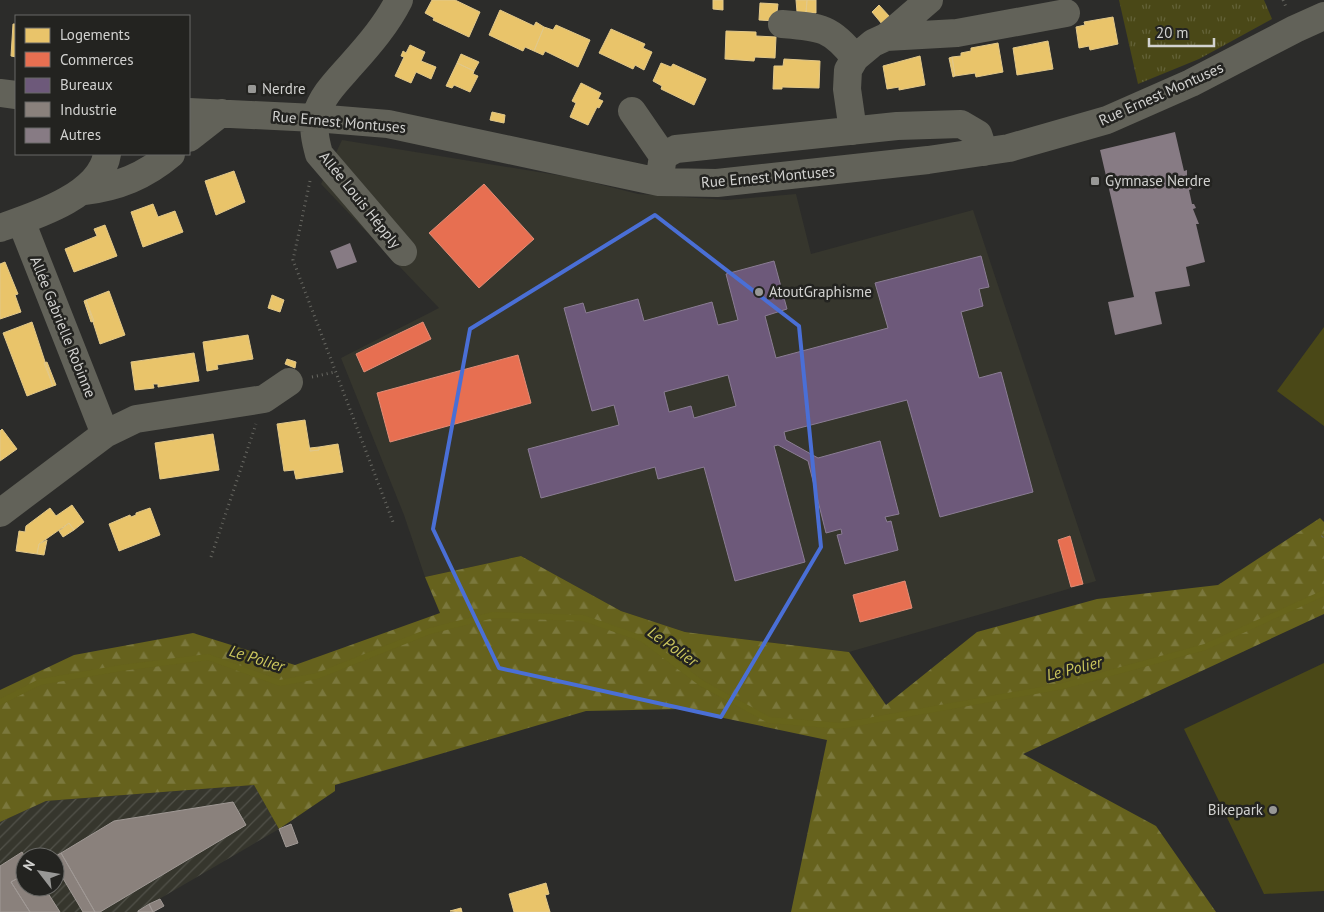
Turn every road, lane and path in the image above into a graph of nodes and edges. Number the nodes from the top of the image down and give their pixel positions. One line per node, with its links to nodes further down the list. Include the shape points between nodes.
1 (399, 0): 13 (street, via 367,47 324,96)
2 (929, 0): 6 (street)
3 (1066, 13): 6 (street, via 957,33)
4 (1324, 16): 16 (street, Rue Ernest Montuses, via 1191,83 1107,120)
5 (782, 24): 7 (street, via 817,27 840,39)
6 (886, 37): 7 (street)
7 (855, 58): 14 (street, via 848,70 846,89)
8 (0, 93): 9 (street)
9 (15, 95)
10 (632, 110): 21 (street)
11 (190, 112): 12 (street, Rue Ernest Montuses)
12 (221, 113): 13 (street, Rue Ernest Montuses); 15 (street)
13 (315, 118): 17 (street, Allée Louis Hépply); 21 (street, Rue Ernest Montuses, via 388,124)
14 (854, 131): 16 (street, via 962,124 978,134); 21 (street, via 676,149)
15 (190, 137)
16 (984, 152): 21 (street, Rue Ernest Montuses, via 717,183)
17 (319, 154): 23 (street, Allée Louis Hépply); 28 (path, via 311,175 293,260)
18 (146, 155): 20 (street)
19 (170, 155): 20 (street, via 142,176)
20 (113, 164): 22 (street, via 84,191)
21 (661, 169)
22 (11, 225): 26 (street, Allée Gabrielle Robinne)
23 (403, 252)
24 (289, 382): 25 (street)
25 (264, 399): 26 (street, via 136,419); 29 (path)
26 (105, 434): 27 (street)
27 (0, 513)
28 (393, 522)
29 (211, 557)

